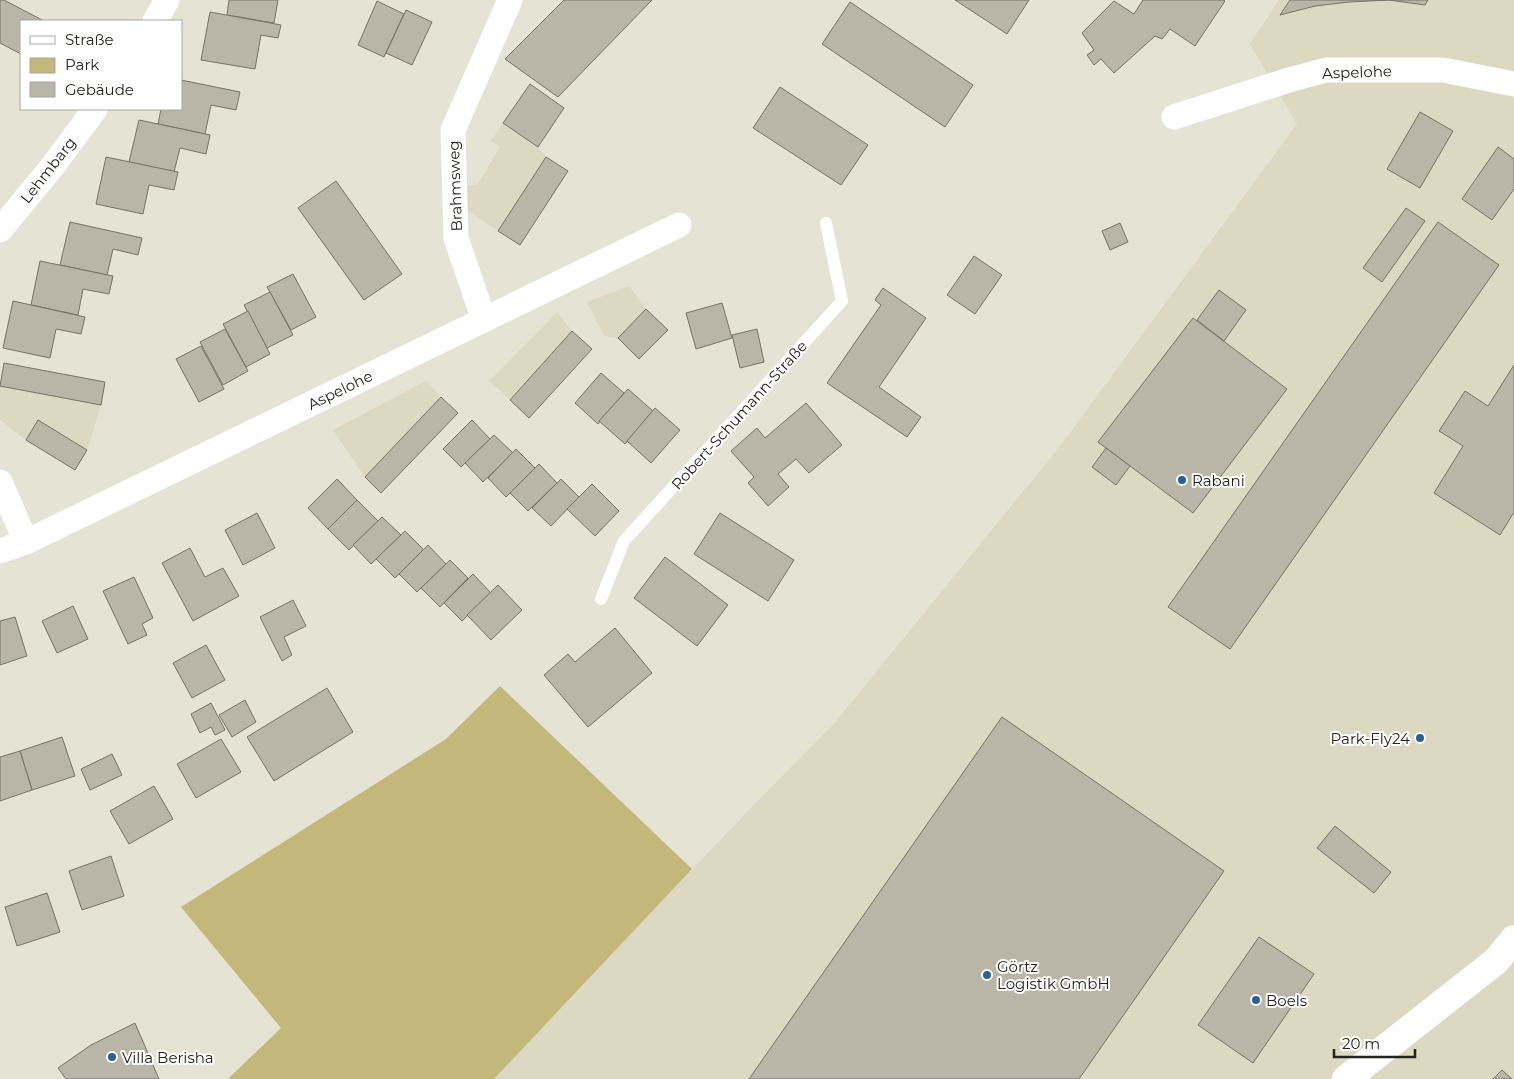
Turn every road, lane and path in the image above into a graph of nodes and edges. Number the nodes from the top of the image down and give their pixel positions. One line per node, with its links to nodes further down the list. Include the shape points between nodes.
1 (167, 0): 3 (street)
2 (510, 0): 10 (street, Brahmsweg, via 453,130 456,238)
3 (156, 20)
4 (1514, 84): 6 (street, Aspelohe, via 1443,70 1326,70)
5 (94, 110): 9 (street, Lehmbarg)
6 (1174, 117)
7 (826, 223): 14 (lane, Robert-Schumann-Straße, via 842,301 624,542)
8 (679, 225): 10 (street, Aspelohe)
9 (0, 230)
10 (484, 320): 12 (street, Aspelohe)
11 (0, 482): 12 (street)
12 (26, 542): 13 (street, Aspelohe)
13 (0, 551)
14 (601, 599)
15 (1514, 939): 16 (street, via 1496,961)
16 (1346, 1079)

